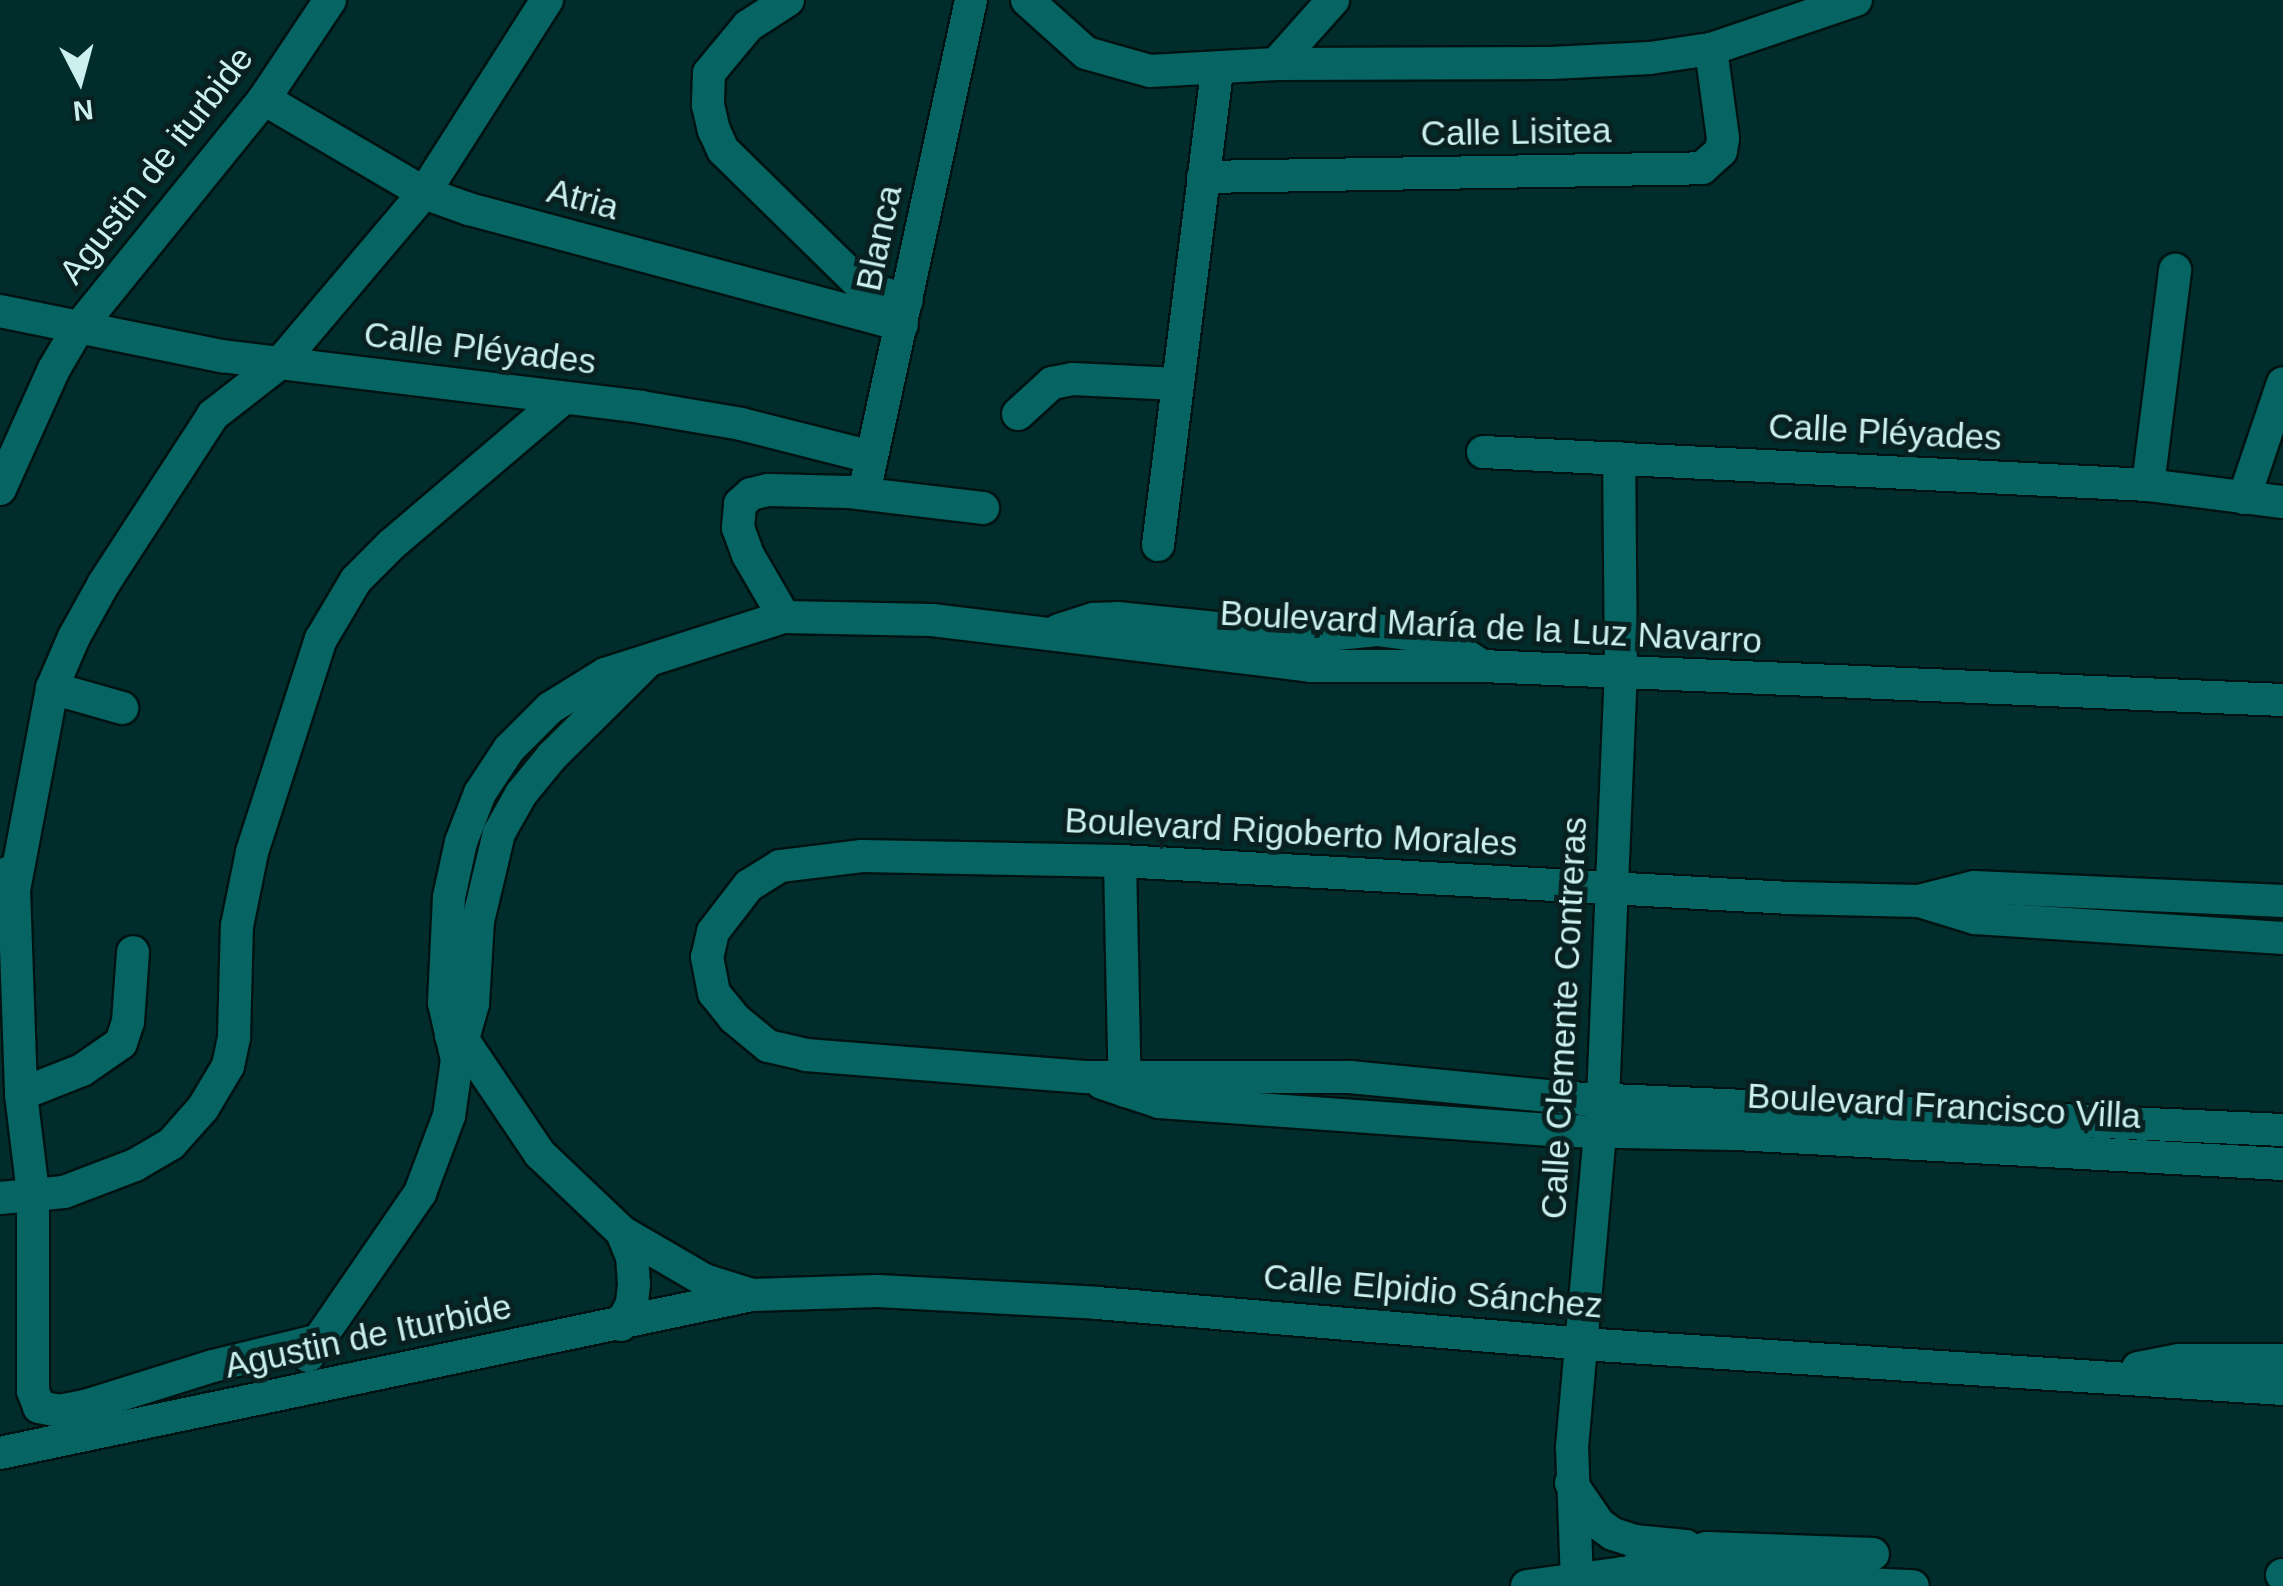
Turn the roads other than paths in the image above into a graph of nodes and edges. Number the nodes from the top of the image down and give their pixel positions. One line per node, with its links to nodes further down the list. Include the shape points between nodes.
1 (330, 0): 11 (street, Agustin de iturbide)
2 (547, 0): 13 (street)
3 (788, 0): 16 (street, via 748,26 709,73 714,130 723,150 862,286)
4 (971, 0): 16 (street, Blanca)
5 (1026, 0): 10 (street, via 1086,53 1110,63 1150,71)
6 (1333, 0): 9 (street)
7 (1856, 0): 8 (street)
8 (1710, 49): 9 (street, via 1551,63); 12 (street, Calle Lisitea, via 1722,138 1720,151 1702,168)
9 (1276, 64): 10 (street)
10 (1217, 68): 12 (street)
11 (264, 99): 13 (street, Atria); 17 (street, Agustin de iturbide)
12 (1203, 177): 20 (street)
13 (424, 193): 16 (street, Atria); 18 (street)
14 (2175, 270): 26 (street)
15 (0, 310): 17 (street, Calle Pléyades)
16 (904, 313): 24 (street, Blanca)
17 (77, 330): 18 (street, Calle Pléyades); 27 (street, Agustin de iturbide)
18 (281, 362): 21 (street, Calle Pléyades); 35 (street, via 213,415 188,450 104,583)
19 (2283, 382): 29 (street)
20 (1178, 384): 22 (street, via 1073,378 1052,383); 32 (street)
21 (561, 400): 24 (street, Calle Pléyades, via 740,424); 55 (street, via 392,544 356,580 321,639 252,852 237,926 231,1052 203,1108 171,1144 134,1165 64,1192)
22 (1018, 414)
23 (1482, 452): 25 (street, Calle Pléyades)
24 (871, 456): 28 (street, Blanca)
25 (1620, 458): 26 (street, Calle Pléyades); 34 (street, Calle Clemente Contreras)
26 (2148, 486): 29 (street, Calle Pléyades)
27 (0, 489)
28 (864, 493): 31 (street); 33 (street, via 769,490 740,504 738,528 748,555)
29 (2244, 498): 30 (street, Calle Pléyades)
30 (2283, 502)
31 (983, 508)
32 (1158, 544)
33 (784, 617): 34 (street, Boulevard María de la Luz Navarro, via 932,620 1310,666); 48 (street, Boulevard María de la Luz Navarro, via 605,674 550,708 509,749 480,793 448,897 444,1003)
34 (1621, 674): 36 (street, Boulevard María de la Luz Navarro); 40 (street, Calle Clemente Contreras)
35 (52, 688): 37 (street); 41 (street)
36 (2283, 700)
37 (122, 708)
38 (0, 855): 41 (street)
39 (1120, 861): 40 (street, Boulevard Rigoberto Morales); 46 (street, Boulevard Rigoberto Morales, via 862,856 780,866 726,909); 49 (street)
40 (1612, 889): 42 (street, Boulevard Rigoberto Morales); 51 (street, Calle Clemente Contreras)
41 (14, 890): 47 (street)
42 (1920, 901): 43 (street, Boulevard Rigoberto Morales, via 1974,887); 44 (street, Boulevard Rigoberto Morales, via 1974,918)
43 (2283, 901)
44 (2283, 938)
45 (133, 952): 50 (street, via 121,1044 82,1070)
46 (707, 956): 49 (street, Boulevard Francisco Villa, via 714,993 768,1046)
47 (8, 987): 50 (street)
48 (457, 1046): 57 (street, via 540,1154); 60 (street, Boulevard María de la Luz Navarro, via 450,1116 420,1193)
49 (1125, 1083): 51 (street, Boulevard Francisco Villa, via 1350,1077)
50 (21, 1094): 55 (street)
51 (1602, 1116): 52 (street, Boulevard Francisco Villa); 61 (street, Calle Clemente Contreras)
52 (1736, 1119): 53 (street, Boulevard Francisco Villa); 54 (street, Boulevard Francisco Villa)
53 (2283, 1130)
54 (2283, 1164)
55 (33, 1193): 56 (street); 60 (street, via 33,1391 39,1407 85,1406)
56 (0, 1198)
57 (622, 1232): 58 (street, via 704,1280); 59 (street, via 634,1284)
58 (752, 1295): 59 (street, Agustin de Iturbide); 61 (street, Calle Elpidio Sánchez, via 878,1291 1097,1303)
59 (621, 1325): 65 (street, Agustin de Iturbide)
60 (320, 1340): 65 (street, Boulevard María de la Luz Navarro)
61 (1582, 1344): 63 (street, Calle Elpidio Sánchez); 67 (street, Calle Clemente Contreras)
62 (2283, 1360): 63 (street, Calle Elpidio Sánchez, via 2179,1360)
63 (2108, 1378): 64 (street, Calle Elpidio Sánchez)
64 (2283, 1389)
65 (279, 1396): 66 (street, Agustin de Iturbide)
66 (0, 1452)
67 (1571, 1483): 68 (street, via 1613,1534); 71 (street, Calle Clemente Contreras)
68 (1708, 1548): 69 (street); 70 (street)
69 (1872, 1554)
70 (1622, 1573): 71 (street); 73 (street)
71 (1576, 1582): 72 (street)
72 (1527, 1586)
73 (1912, 1586)

